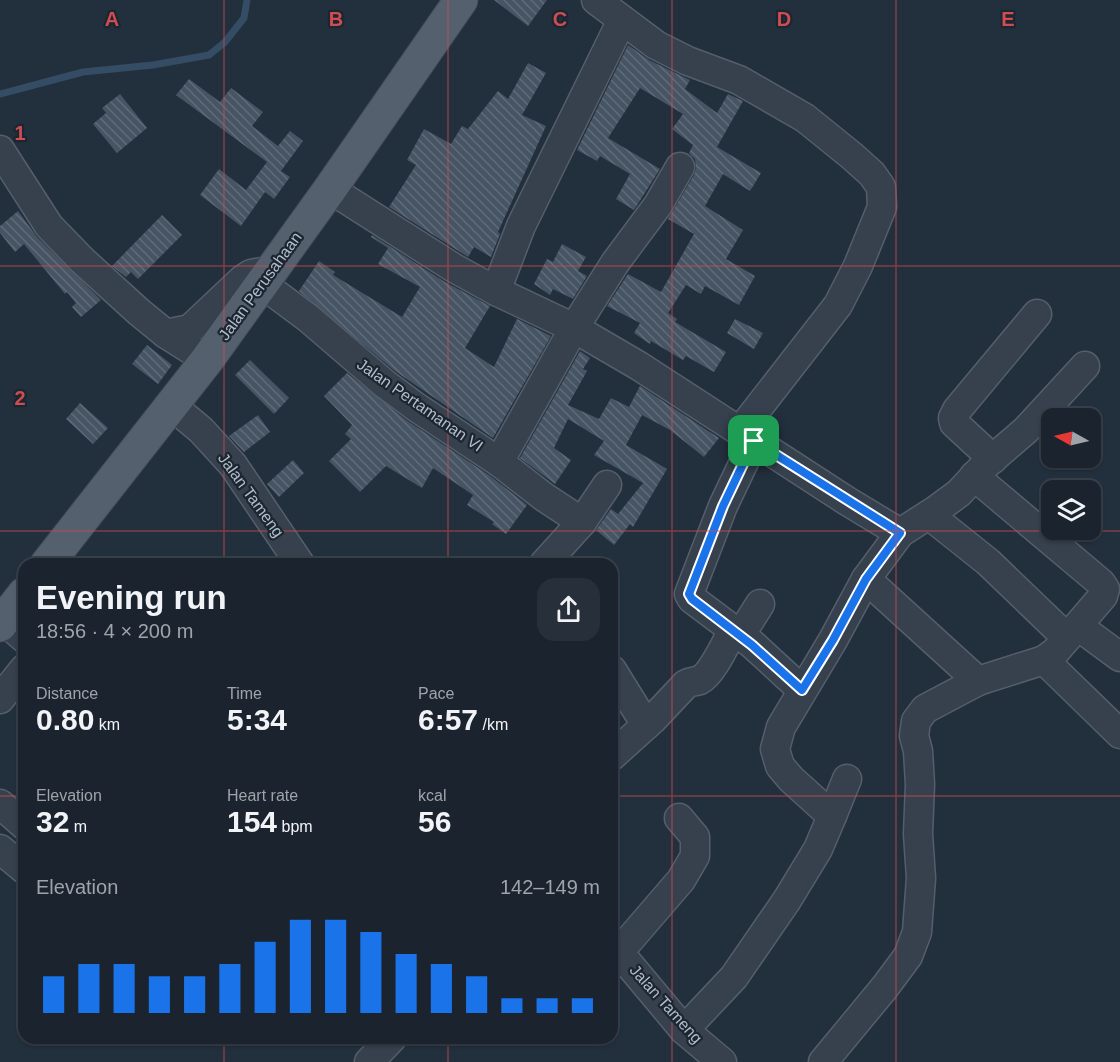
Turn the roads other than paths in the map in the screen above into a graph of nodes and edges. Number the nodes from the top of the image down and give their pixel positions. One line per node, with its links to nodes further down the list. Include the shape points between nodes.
1 (461, 0): 6 (main road, Jalan Perusahaan)
2 (596, 0): 3 (street)
3 (622, 20): 8 (street, via 521,226); 15 (street, via 656,45 739,80 806,118 859,162 881,187 882,207 838,305)
4 (0, 150): 11 (street, via 49,226 110,288)
5 (680, 167): 10 (street)
6 (330, 189): 7 (main road, Jalan Perusahaan); 8 (street)
7 (267, 276): 11 (street, via 251,274 190,329); 12 (main road, Jalan Perusahaan); 16 (street, Jalan Pertamanan VI, via 308,318 385,384)
8 (496, 291): 10 (street)
9 (1037, 314): 17 (street, via 953,418)
10 (574, 328): 15 (street); 16 (street)
11 (166, 334): 12 (street)
12 (207, 360): 14 (main road, Jalan Perusahaan)
13 (1085, 366): 17 (street, via 1026,430)
14 (171, 405): 22 (main road, Jalan Perusahaan); 23 (street, Jalan Tameng, via 201,430 232,465)
15 (747, 436): 21 (street); 30 (street, via 689,594)
16 (499, 462): 20 (street, Jalan Pertamanan VI)
17 (984, 467): 19 (street); 29 (street, via 1036,530 1105,589)
18 (607, 485): 20 (street)
19 (929, 515): 21 (street); 29 (street)
20 (582, 522): 24 (street)
21 (900, 533): 25 (street)
22 (52, 558)
23 (296, 558)
24 (549, 558)
25 (866, 579): 35 (street); 36 (street)
26 (760, 604): 30 (street)
27 (18, 608): 28 (main road)
28 (9, 628)
29 (1072, 632): 31 (street); 32 (street)
30 (737, 633): 36 (street); 38 (street, via 708,673 686,684)
31 (1120, 657)
32 (1044, 660): 35 (street); 39 (street)
33 (18, 676): 37 (street)
34 (618, 680): 38 (street)
35 (978, 681): 54 (street, via 925,709 916,721 921,878 917,932 908,956 891,980)
36 (802, 690): 43 (street, via 781,727 776,758 791,779)
37 (0, 699)
38 (646, 725): 40 (street)
39 (1120, 734)
40 (618, 751)
41 (847, 779): 43 (street)
42 (0, 804): 45 (street)
43 (832, 816): 50 (street, via 819,849 731,981)
44 (678, 818): 48 (street, via 695,837 695,856 681,880)
45 (18, 820)
46 (0, 849): 47 (street)
47 (18, 864)
48 (618, 945)
49 (618, 952): 50 (street, Jalan Tameng)
50 (684, 1030): 52 (street, Jalan Tameng)
51 (386, 1044): 53 (street)
52 (720, 1061)
53 (369, 1062)
54 (823, 1062)

